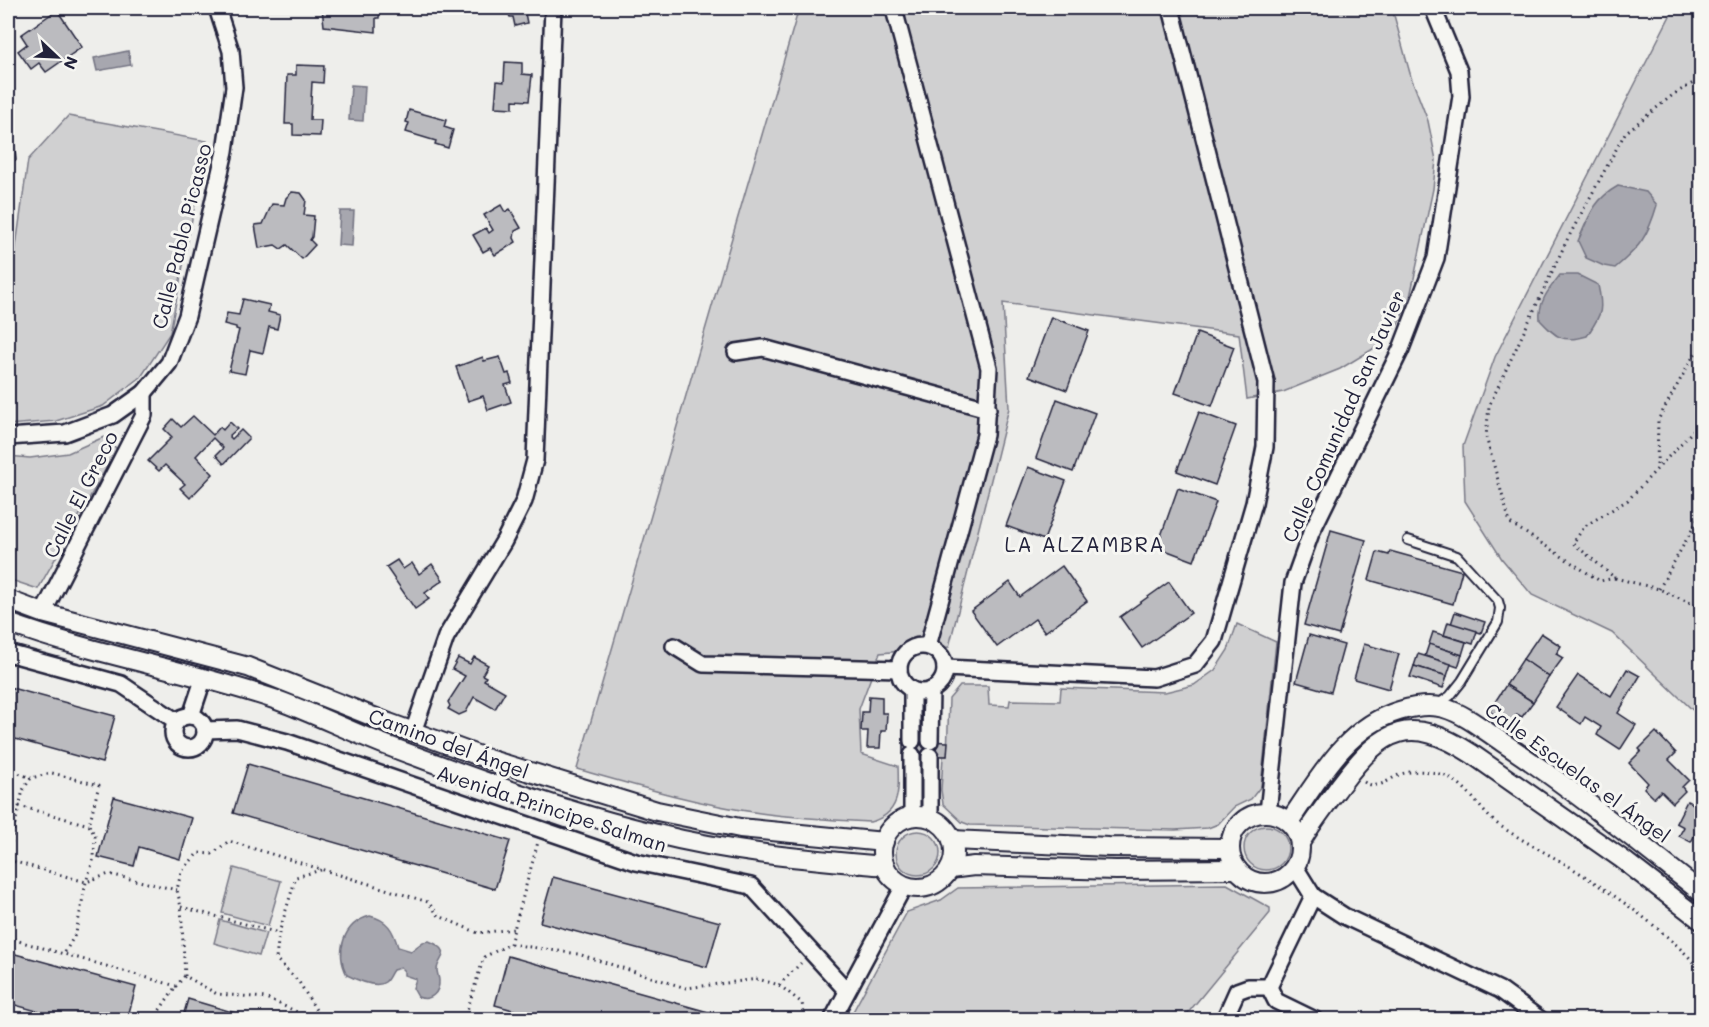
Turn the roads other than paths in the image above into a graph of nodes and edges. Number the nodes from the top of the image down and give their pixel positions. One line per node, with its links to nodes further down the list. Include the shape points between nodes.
1 (218, 8): 7 (street, Calle Pablo Picasso, via 231,51 234,87 225,151 187,316 169,363)
2 (553, 8): 26 (street, via 535,460 524,501 447,637)
3 (896, 8): 8 (street, via 989,368)
4 (1171, 8): 17 (street, via 1266,382 1265,447 1254,503 1214,641 1195,666 1154,678)
5 (1433, 8): 27 (street, Calle Comunidad San Javier, via 1459,71 1461,96 1436,258 1401,349 1311,533 1293,583)
6 (736, 352): 8 (street, via 764,348)
7 (144, 393): 9 (street, Calle Pablo Picasso, via 113,415 65,433); 12 (street, Calle El Greco, via 144,415)
8 (988, 409): 15 (street, via 985,435)
9 (8, 437)
10 (1408, 540): 22 (lane, via 1457,556 1500,608 1498,622 1462,681)
11 (8, 600): 12 (street, Camino del Ángel)
12 (43, 613): 26 (street, Camino del Ángel, via 248,666)
13 (8, 623): 19 (street, Camino del Ángel, via 74,645)
14 (674, 646): 18 (street, via 703,664)
15 (927, 646): 17 (street, via 940,654); 18 (street, via 914,647 903,655)
16 (8, 653): 24 (street, via 122,684)
17 (945, 668): 21 (street, via 939,685)
18 (899, 669): 20 (street, via 902,681)
19 (204, 677): 23 (street); 34 (street, Camino del Ángel, via 279,701 504,788 658,834 771,856)
20 (912, 690): 21 (street); 28 (street, via 912,748)
21 (931, 690): 28 (street, via 930,748)
22 (1434, 707): 29 (street, Calle Escuelas el Ángel, via 1398,711 1357,734 1340,749); 39 (street, Calle Escuelas el Ángel, via 1461,716 1523,756)
23 (191, 716): 24 (street); 25 (street)
24 (176, 721): 25 (street, via 172,736 183,748 199,745)
25 (205, 730): 43 (street, Avenida Principe Salman, via 237,729 287,742 636,862 751,886)
26 (413, 732): 31 (street, Camino del Ángel, via 657,811 740,828)
27 (1268, 812): 29 (street); 33 (street, via 1253,814 1241,822)
28 (921, 817): 30 (street, via 944,826); 31 (street, via 895,825)
29 (1289, 822): 32 (street)
30 (952, 840): 33 (street); 36 (street, via 954,860)
31 (884, 842): 34 (street)
32 (1300, 843): 35 (street); 41 (street, via 1372,747 1392,734 1419,731 1437,735 1472,754 1622,859)
33 (1230, 848): 37 (street)
34 (885, 866): 38 (street, via 892,878)
35 (1295, 867): 37 (street, via 1278,881 1266,883 1245,877); 40 (street)
36 (950, 869): 37 (street, via 974,866); 38 (street, via 944,878 925,888)
37 (1237, 869)
38 (904, 886): 43 (street)
39 (1701, 893)
40 (1313, 896): 42 (street); 47 (street, via 1344,916 1500,990)
41 (1701, 921)
42 (1269, 987): 45 (street, via 1248,987 1237,992); 46 (street, via 1276,1001)
43 (847, 991): 44 (street)
44 (832, 1020)
45 (1224, 1020)
46 (1315, 1020)
47 (1541, 1020)

